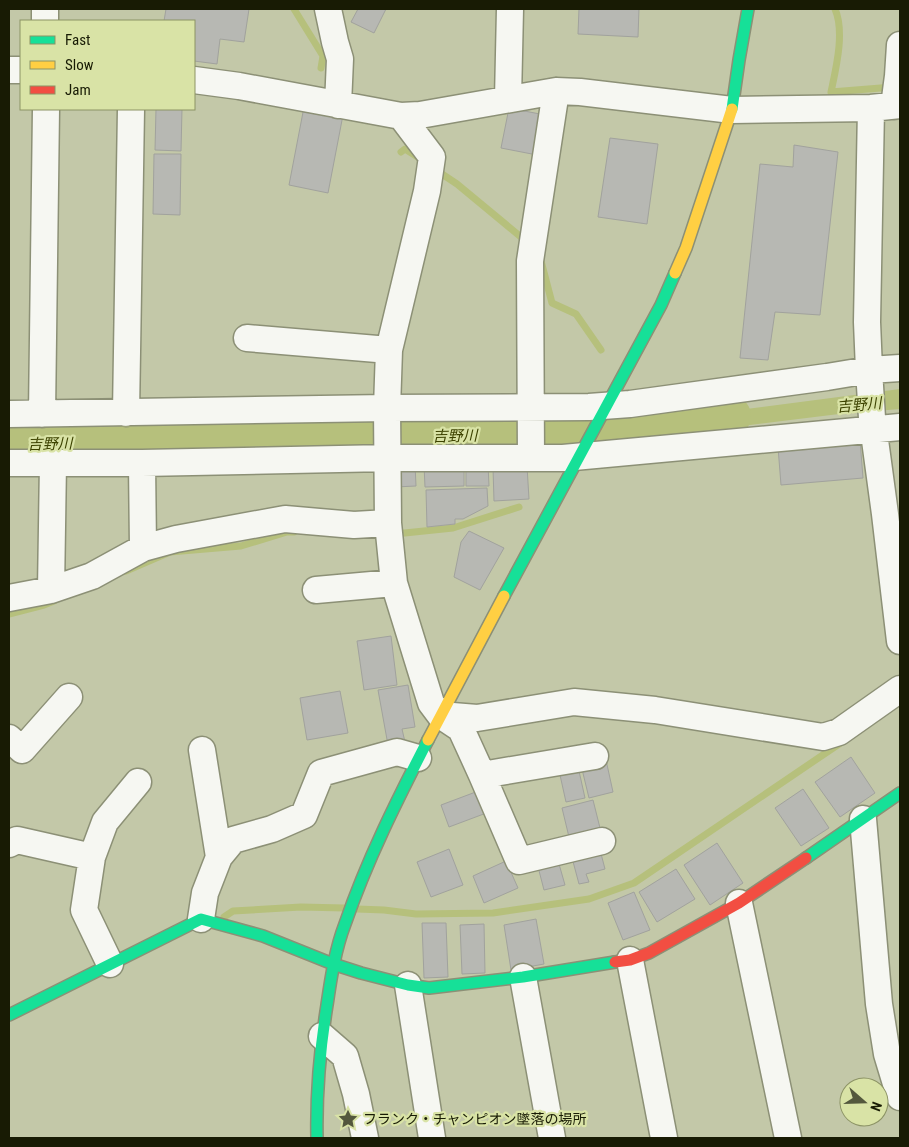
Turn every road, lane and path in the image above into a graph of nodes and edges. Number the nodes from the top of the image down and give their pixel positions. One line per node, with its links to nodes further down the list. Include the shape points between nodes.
1 (328, 9): 9 (street, via 340,59)
2 (510, 9): 8 (street)
3 (748, 9): 12 (street)
4 (900, 45): 7 (street)
5 (195, 80): 9 (street)
6 (556, 91): 8 (street); 12 (street); 18 (street, via 530,261)
7 (892, 98): 12 (street); 17 (street, via 867,322)
8 (508, 99): 13 (street, via 420,116)
9 (338, 105): 13 (street)
10 (46, 110): 23 (street)
11 (131, 110): 21 (street)
12 (732, 110): 20 (street, via 686,248 661,305)
13 (401, 116): 15 (street, via 432,156 427,191)
14 (247, 338): 15 (street)
15 (389, 350): 19 (street)
16 (900, 368): 17 (street)
17 (870, 378): 20 (street, via 788,383 630,404); 24 (street)
18 (531, 411): 19 (street); 20 (street, via 589,407); 28 (street)
19 (387, 412): 21 (street); 27 (street)
20 (602, 412): 26 (street)
21 (126, 413): 23 (street)
22 (9, 414): 23 (street)
23 (42, 414)
24 (873, 424): 25 (street); 26 (street); 32 (street)
25 (900, 427)
26 (582, 451): 28 (street, via 563,458); 42 (street)
27 (388, 453): 28 (street); 30 (street); 33 (street)
28 (531, 454)
29 (54, 463): 30 (street); 31 (street); 36 (street)
30 (142, 463): 34 (street)
31 (9, 464)
32 (893, 513): 39 (street)
33 (389, 531): 34 (street, via 284,519); 35 (street)
34 (143, 548): 36 (street, via 92,576)
35 (394, 583): 37 (street); 42 (street, via 431,703)
36 (51, 590): 38 (street)
37 (316, 590)
38 (9, 598)
39 (900, 640)
40 (900, 689): 42 (street, via 839,732 823,737 656,710 574,702 477,718)
41 (69, 697): 43 (street, via 22,750)
42 (440, 714): 46 (street); 47 (street, via 461,729)
43 (9, 738)
44 (202, 750): 53 (street)
45 (595, 756): 47 (street)
46 (418, 758): 53 (street, via 397,752 321,773 304,815 272,829 233,840); 59 (street, via 356,890)
47 (482, 775): 51 (street, via 519,861)
48 (138, 782): 54 (street, via 105,822)
49 (900, 793): 50 (street)
50 (864, 820): 55 (street); 64 (street, via 879,1004 887,1054)
51 (602, 841)
52 (9, 844): 54 (street, via 17,840)
53 (219, 856): 56 (street, via 205,893)
54 (92, 858): 58 (street, via 84,910)
55 (739, 903): 57 (street, via 649,953); 70 (street)
56 (201, 919): 58 (street); 59 (street, via 263,936)
57 (630, 960): 60 (street); 69 (street)
58 (110, 964): 62 (street)
59 (333, 964): 61 (street); 63 (street)
60 (523, 977): 61 (street, via 429,988); 68 (street)
61 (408, 985): 67 (street)
62 (11, 1010)
63 (322, 1036): 65 (street, via 316,1107); 66 (street, via 345,1056)
64 (900, 1097)
65 (317, 1138)
66 (365, 1138)
67 (432, 1138)
68 (552, 1138)
69 (664, 1138)
70 (788, 1138)

